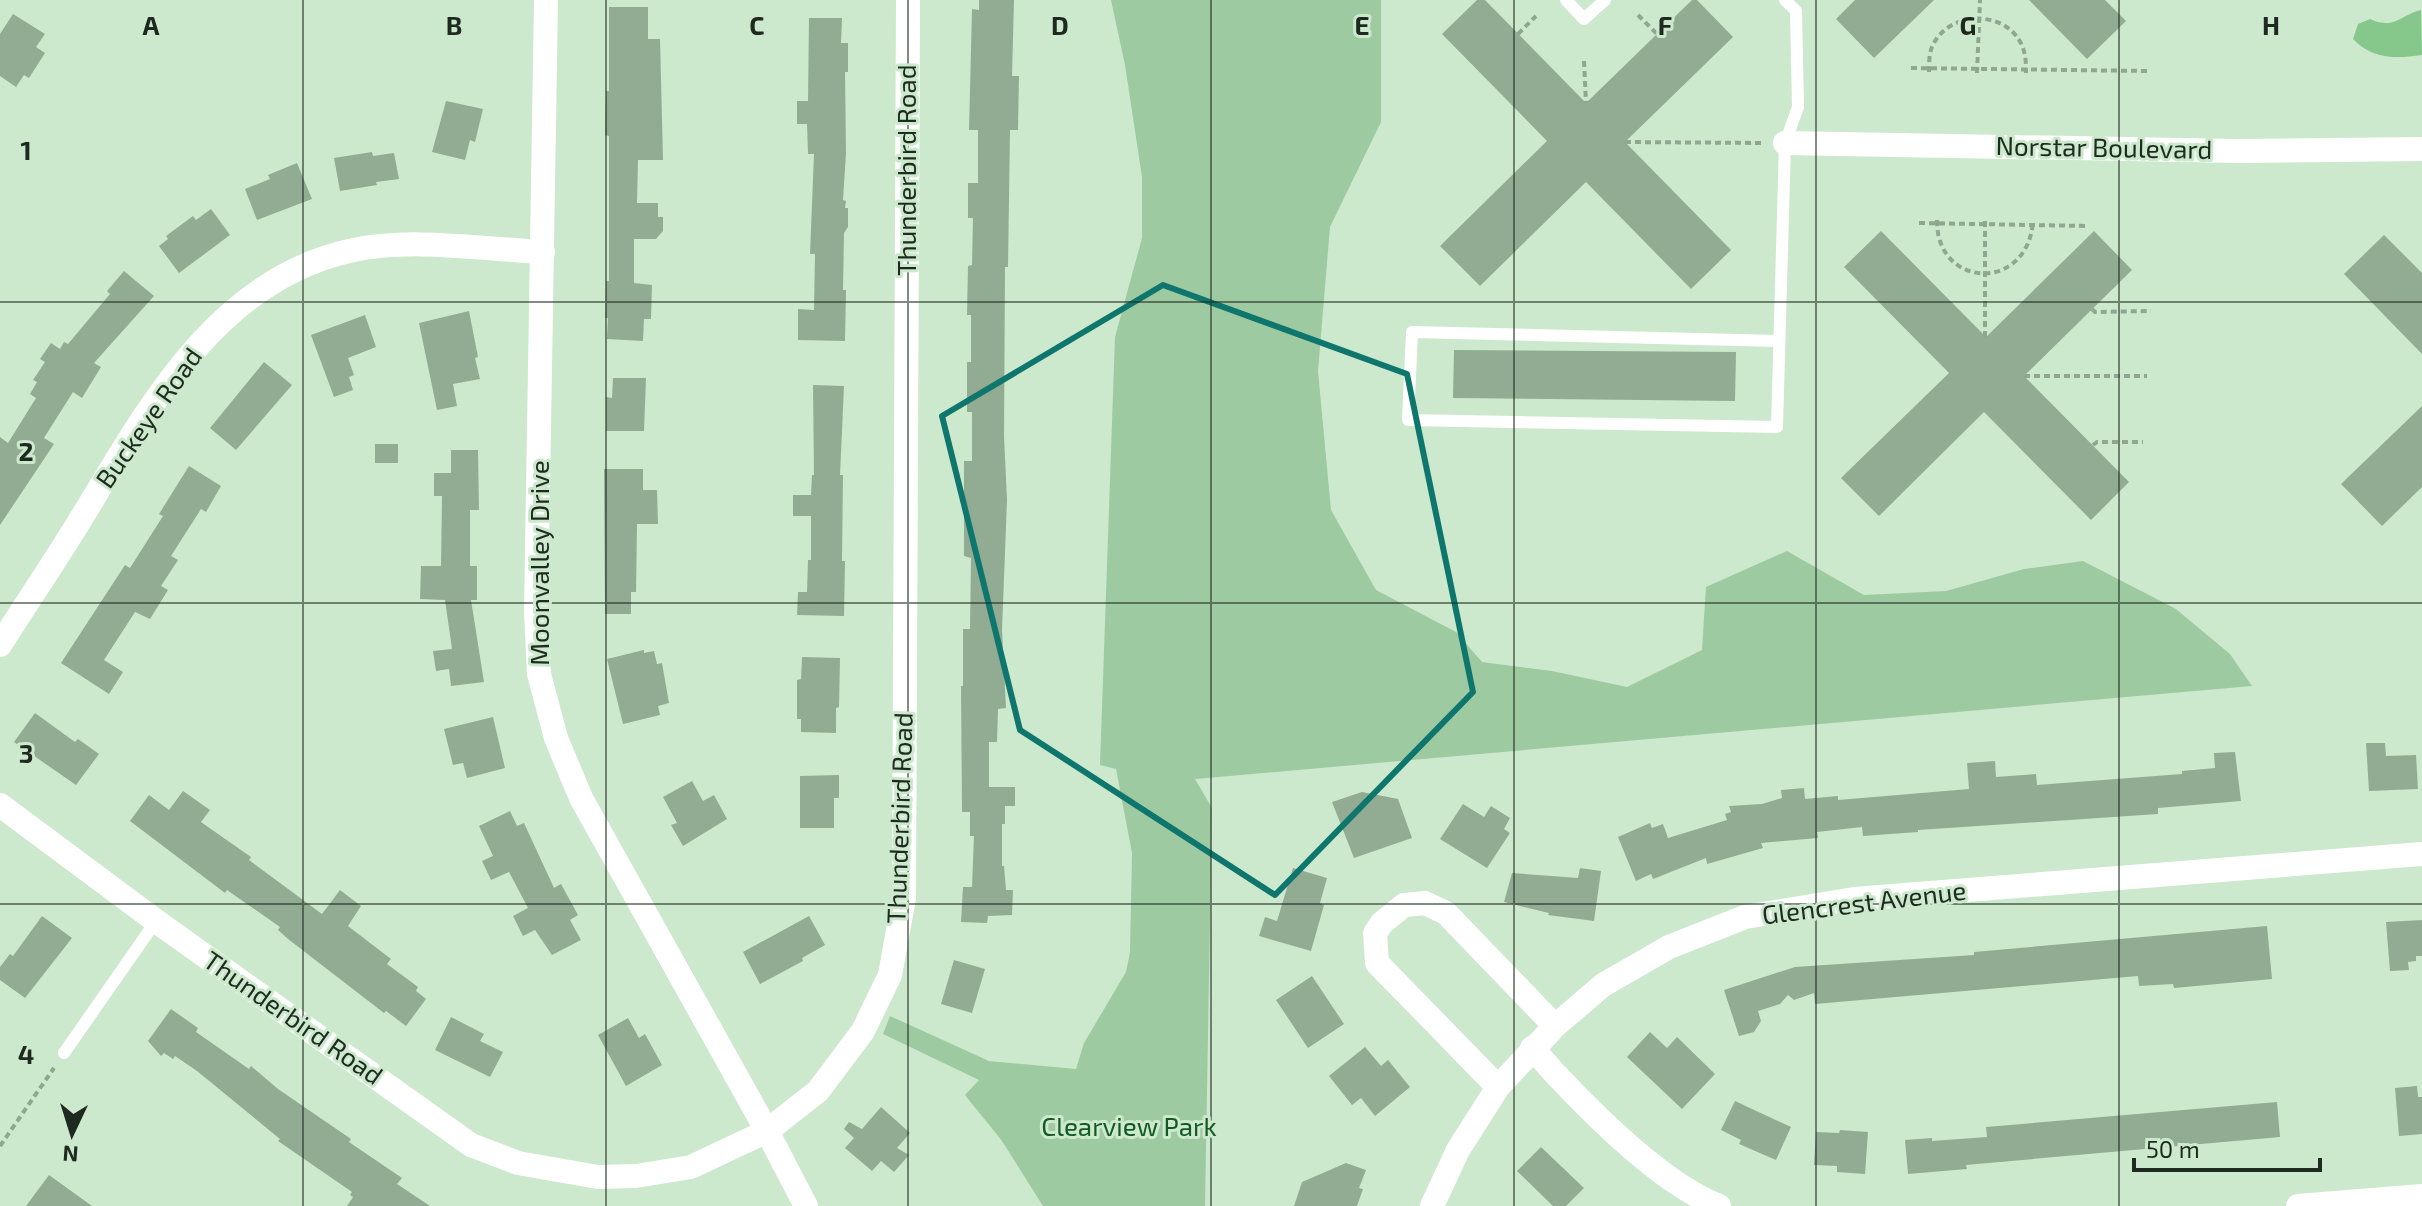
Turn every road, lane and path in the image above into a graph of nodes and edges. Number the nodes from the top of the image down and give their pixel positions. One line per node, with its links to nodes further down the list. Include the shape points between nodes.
1 (546, 0): 28 (street, Moonvalley Drive)
2 (908, 0): 46 (street, Thunderbird Road, via 904,898 890,975 863,1031 818,1091)
3 (1566, 0): 4 (lane, via 1584,19)
4 (1605, 0)
5 (1785, 0): 7 (lane)
6 (1980, 0): 10 (path)
7 (1800, 6): 21 (lane, via 1798,107)
8 (1638, 15): 12 (path)
9 (1536, 16): 11 (path)
10 (1979, 18): 15 (path, via 1961,21 1940,34); 16 (path); 17 (path, via 2013,33 2024,49)
11 (1518, 34)
12 (1657, 34)
13 (1584, 61): 19 (path)
14 (1911, 68): 15 (path)
15 (1929, 70): 16 (path)
16 (1977, 71): 17 (path)
17 (2026, 71): 18 (path)
18 (2147, 71)
19 (1586, 103)
20 (1625, 142): 21 (path)
21 (1785, 143): 22 (street, Norstar Boulevard); 33 (lane)
22 (2422, 149)
23 (1936, 222): 24 (path); 25 (path); 29 (path, via 1940,244 1951,260)
24 (1985, 222): 26 (path); 29 (path)
25 (1919, 223)
26 (2033, 223): 27 (path); 29 (path, via 2027,249 2016,263)
27 (2088, 226)
28 (543, 252): 38 (street, Buckeye Road, via 389,244 347,251 285,274 245,300 185,358); 46 (street, Moonvalley Drive, via 539,674 556,738 581,798)
29 (1985, 274): 32 (path)
30 (2092, 309): 31 (path)
31 (2151, 311)
32 (1985, 337)
33 (1779, 341): 33 (lane, via 1412,332 1408,420 1777,427)
34 (2024, 376): 35 (path)
35 (2147, 376)
36 (2143, 442): 37 (path)
37 (2093, 445)
38 (0, 645)
39 (0, 805): 41 (street, Thunderbird Road)
40 (2422, 854): 42 (street, Glencrest Avenue, via 1854,899 1745,917 1669,947 1603,985)
41 (156, 921): 44 (lane); 46 (street, Thunderbird Road, via 471,1145 518,1163 598,1177 636,1176 691,1167)
42 (1555, 1026): 43 (street, Glencrest Avenue); 45 (street, via 1446,913 1425,903 1404,905 1382,923 1375,933 1377,963)
43 (1532, 1048): 45 (street, Glencrest Avenue); 51 (street, via 1568,1090 1662,1172)
44 (64, 1053): 47 (path)
45 (1498, 1087): 50 (street, Glencrest Avenue, via 1458,1150)
46 (767, 1131): 49 (street, Moonvalley Drive)
47 (0, 1146)
48 (2422, 1196): 52 (street)
49 (806, 1206)
50 (1432, 1206)
51 (1719, 1206)
52 (2298, 1206)

